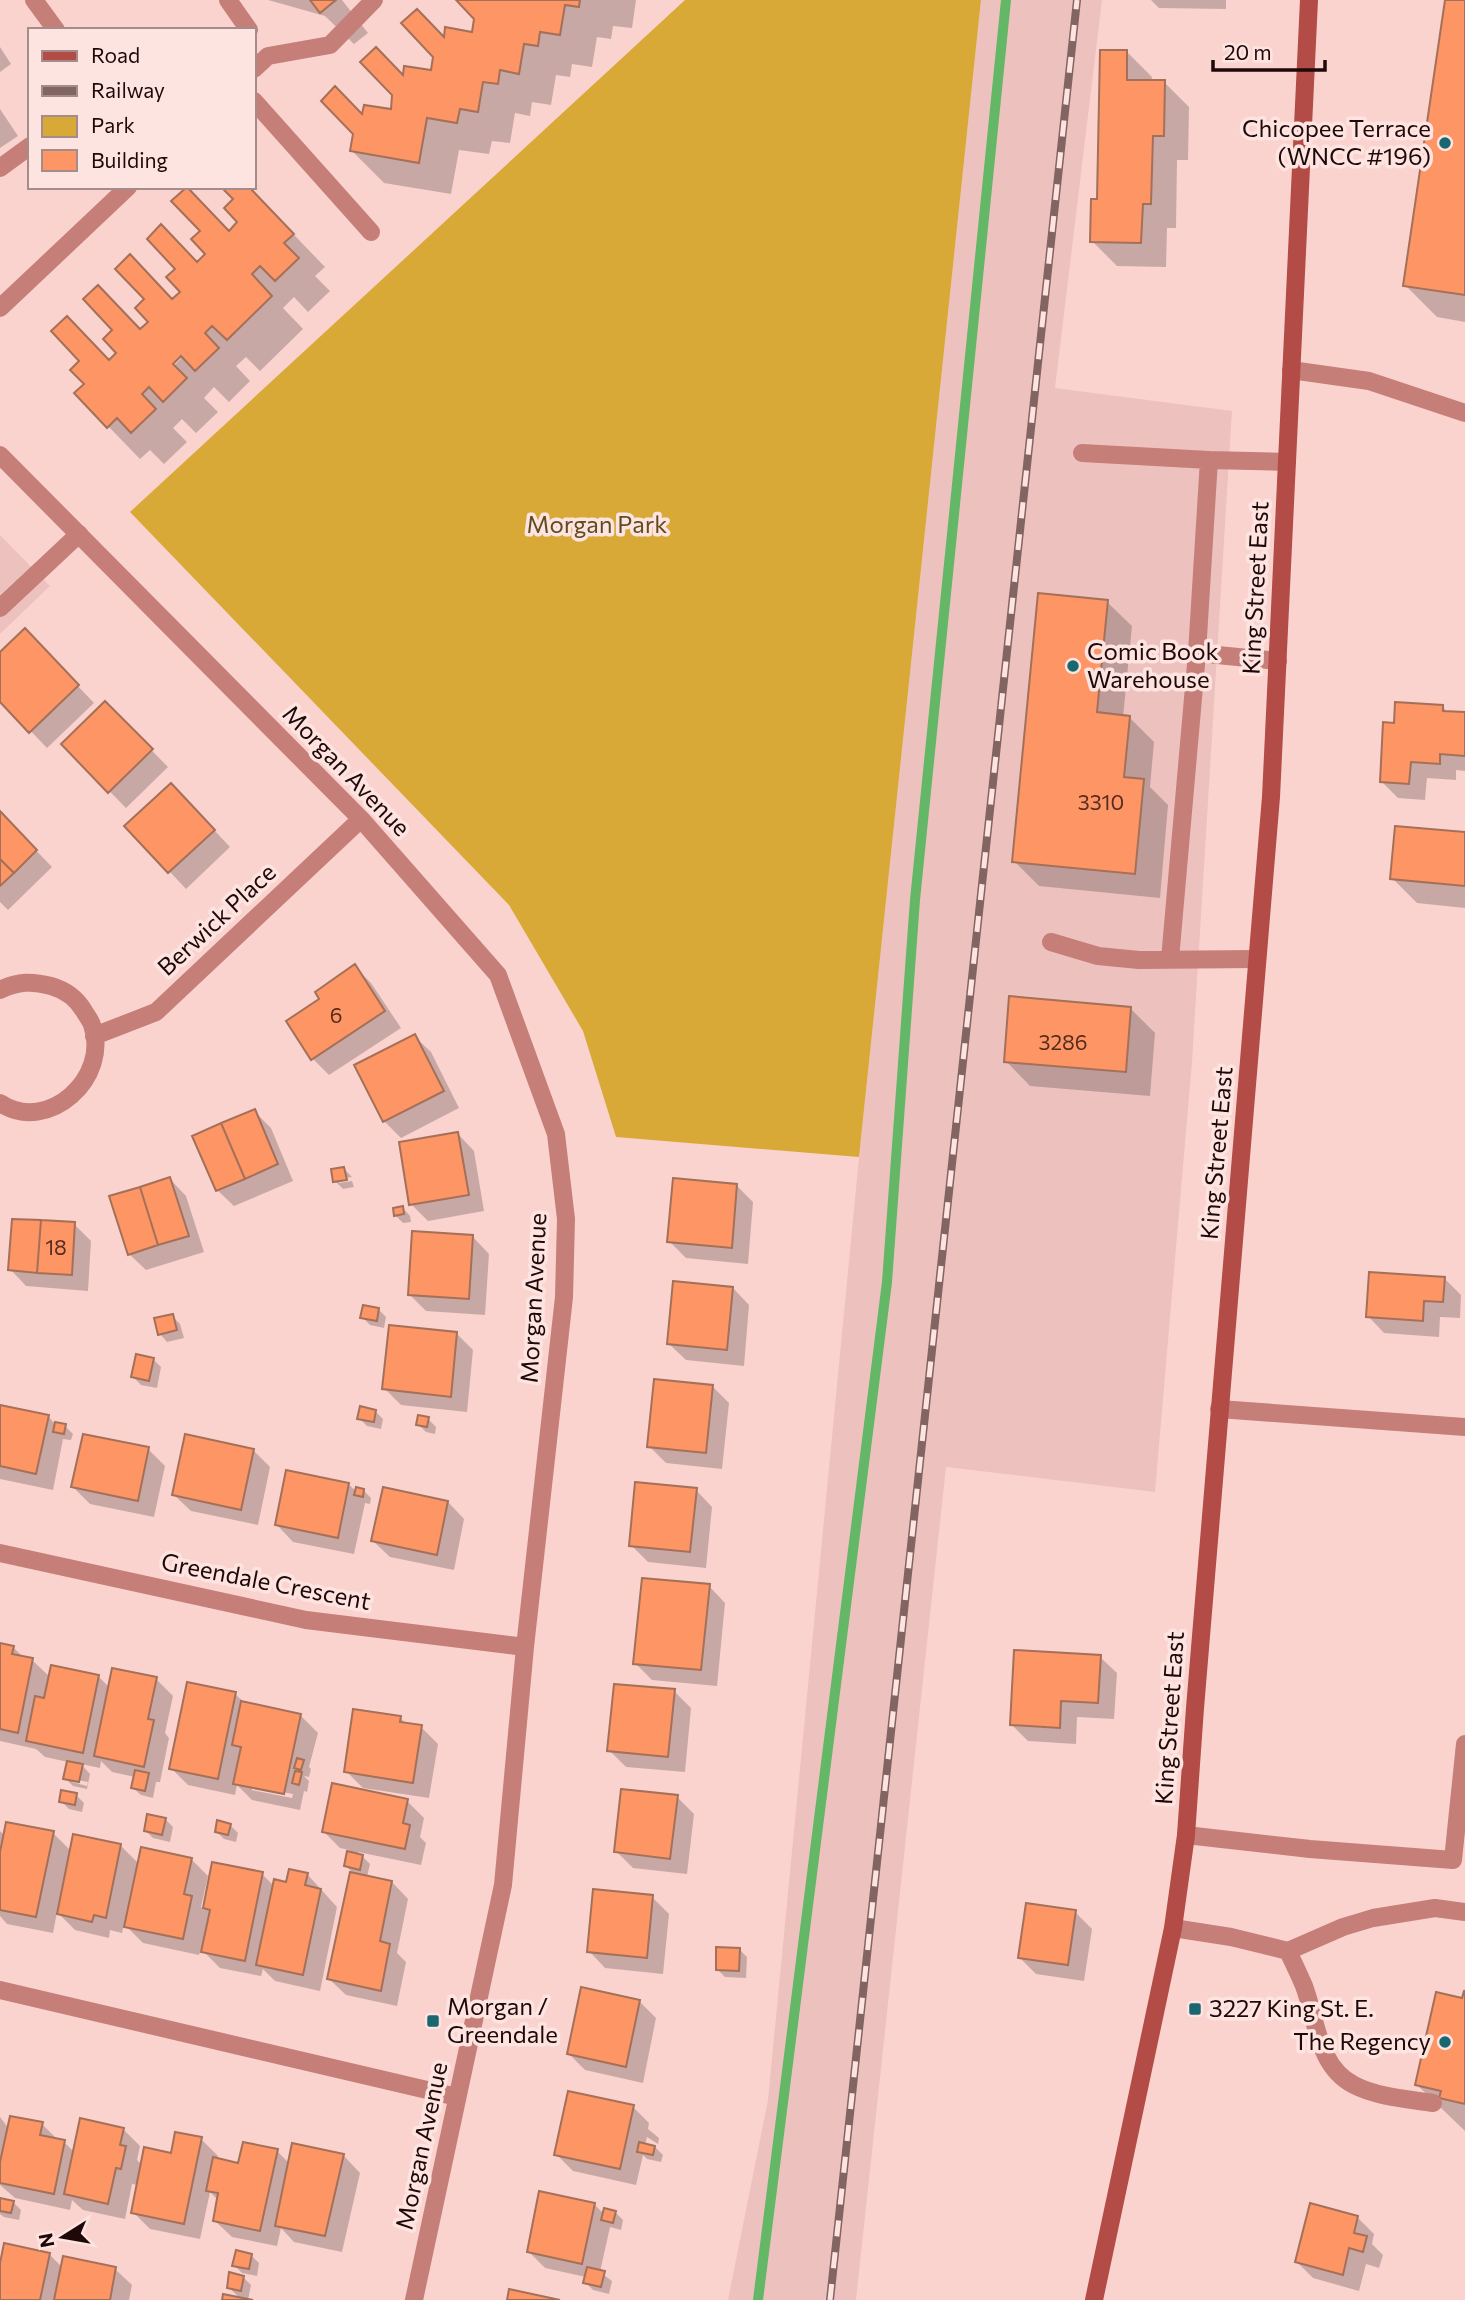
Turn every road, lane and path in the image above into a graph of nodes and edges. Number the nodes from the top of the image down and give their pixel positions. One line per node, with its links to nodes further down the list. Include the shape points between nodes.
1 (34, 0): 5 (street)
2 (228, 0): 6 (street)
3 (374, 0): 8 (street, via 330,45)
4 (1309, 0): 16 (main road, King Street East)
5 (55, 28)
6 (248, 28)
7 (256, 40): 8 (street)
8 (268, 56): 9 (street)
9 (256, 67)
10 (256, 103): 14 (street)
11 (28, 147): 12 (street)
12 (0, 168)
13 (126, 189): 15 (street)
14 (371, 232)
15 (0, 308)
16 (1291, 370): 17 (street, via 1369,381); 21 (main road, King Street East)
17 (1465, 413)
18 (1082, 453): 20 (street)
19 (0, 455): 22 (street, Morgan Avenue)
20 (1209, 460): 21 (street); 24 (street)
21 (1287, 462): 25 (main road, King Street East)
22 (79, 534): 23 (street); 26 (street, Morgan Avenue)
23 (0, 608)
24 (1197, 653): 25 (street); 28 (street)
25 (1278, 661): 29 (main road, King Street East)
26 (361, 818): 31 (street, Berwick Place, via 156,1012); 36 (street, Morgan Avenue, via 498,975 556,1134 566,1219 564,1297)
27 (1051, 942): 28 (street, via 1098,956)
28 (1170, 959): 29 (street)
29 (1256, 960): 33 (main road, King Street East)
30 (0, 990): 31 (street, via 33,981 62,989 79,1003)
31 (94, 1035): 32 (street, via 96,1048 89,1076 76,1094 50,1109 28,1112)
32 (0, 1103)
33 (1219, 1409): 34 (street); 38 (main road, King Street East)
34 (1465, 1427)
35 (0, 1553): 36 (street, Greendale Crescent, via 306,1620)
36 (525, 1647): 44 (street, Morgan Avenue, via 503,1885)
37 (1465, 1744): 39 (street)
38 (1186, 1835): 39 (street); 41 (main road, King Street East)
39 (1459, 1860)
40 (1465, 1912): 42 (street, via 1435,1908 1373,1918)
41 (1173, 1928): 42 (street); 47 (main road, King Street East)
42 (1288, 1951): 45 (street, via 1329,2063 1342,2077 1368,2091)
43 (0, 1990): 44 (street)
44 (457, 2097): 46 (street, Morgan Avenue)
45 (1433, 2103)
46 (414, 2300)
47 (1094, 2300)

